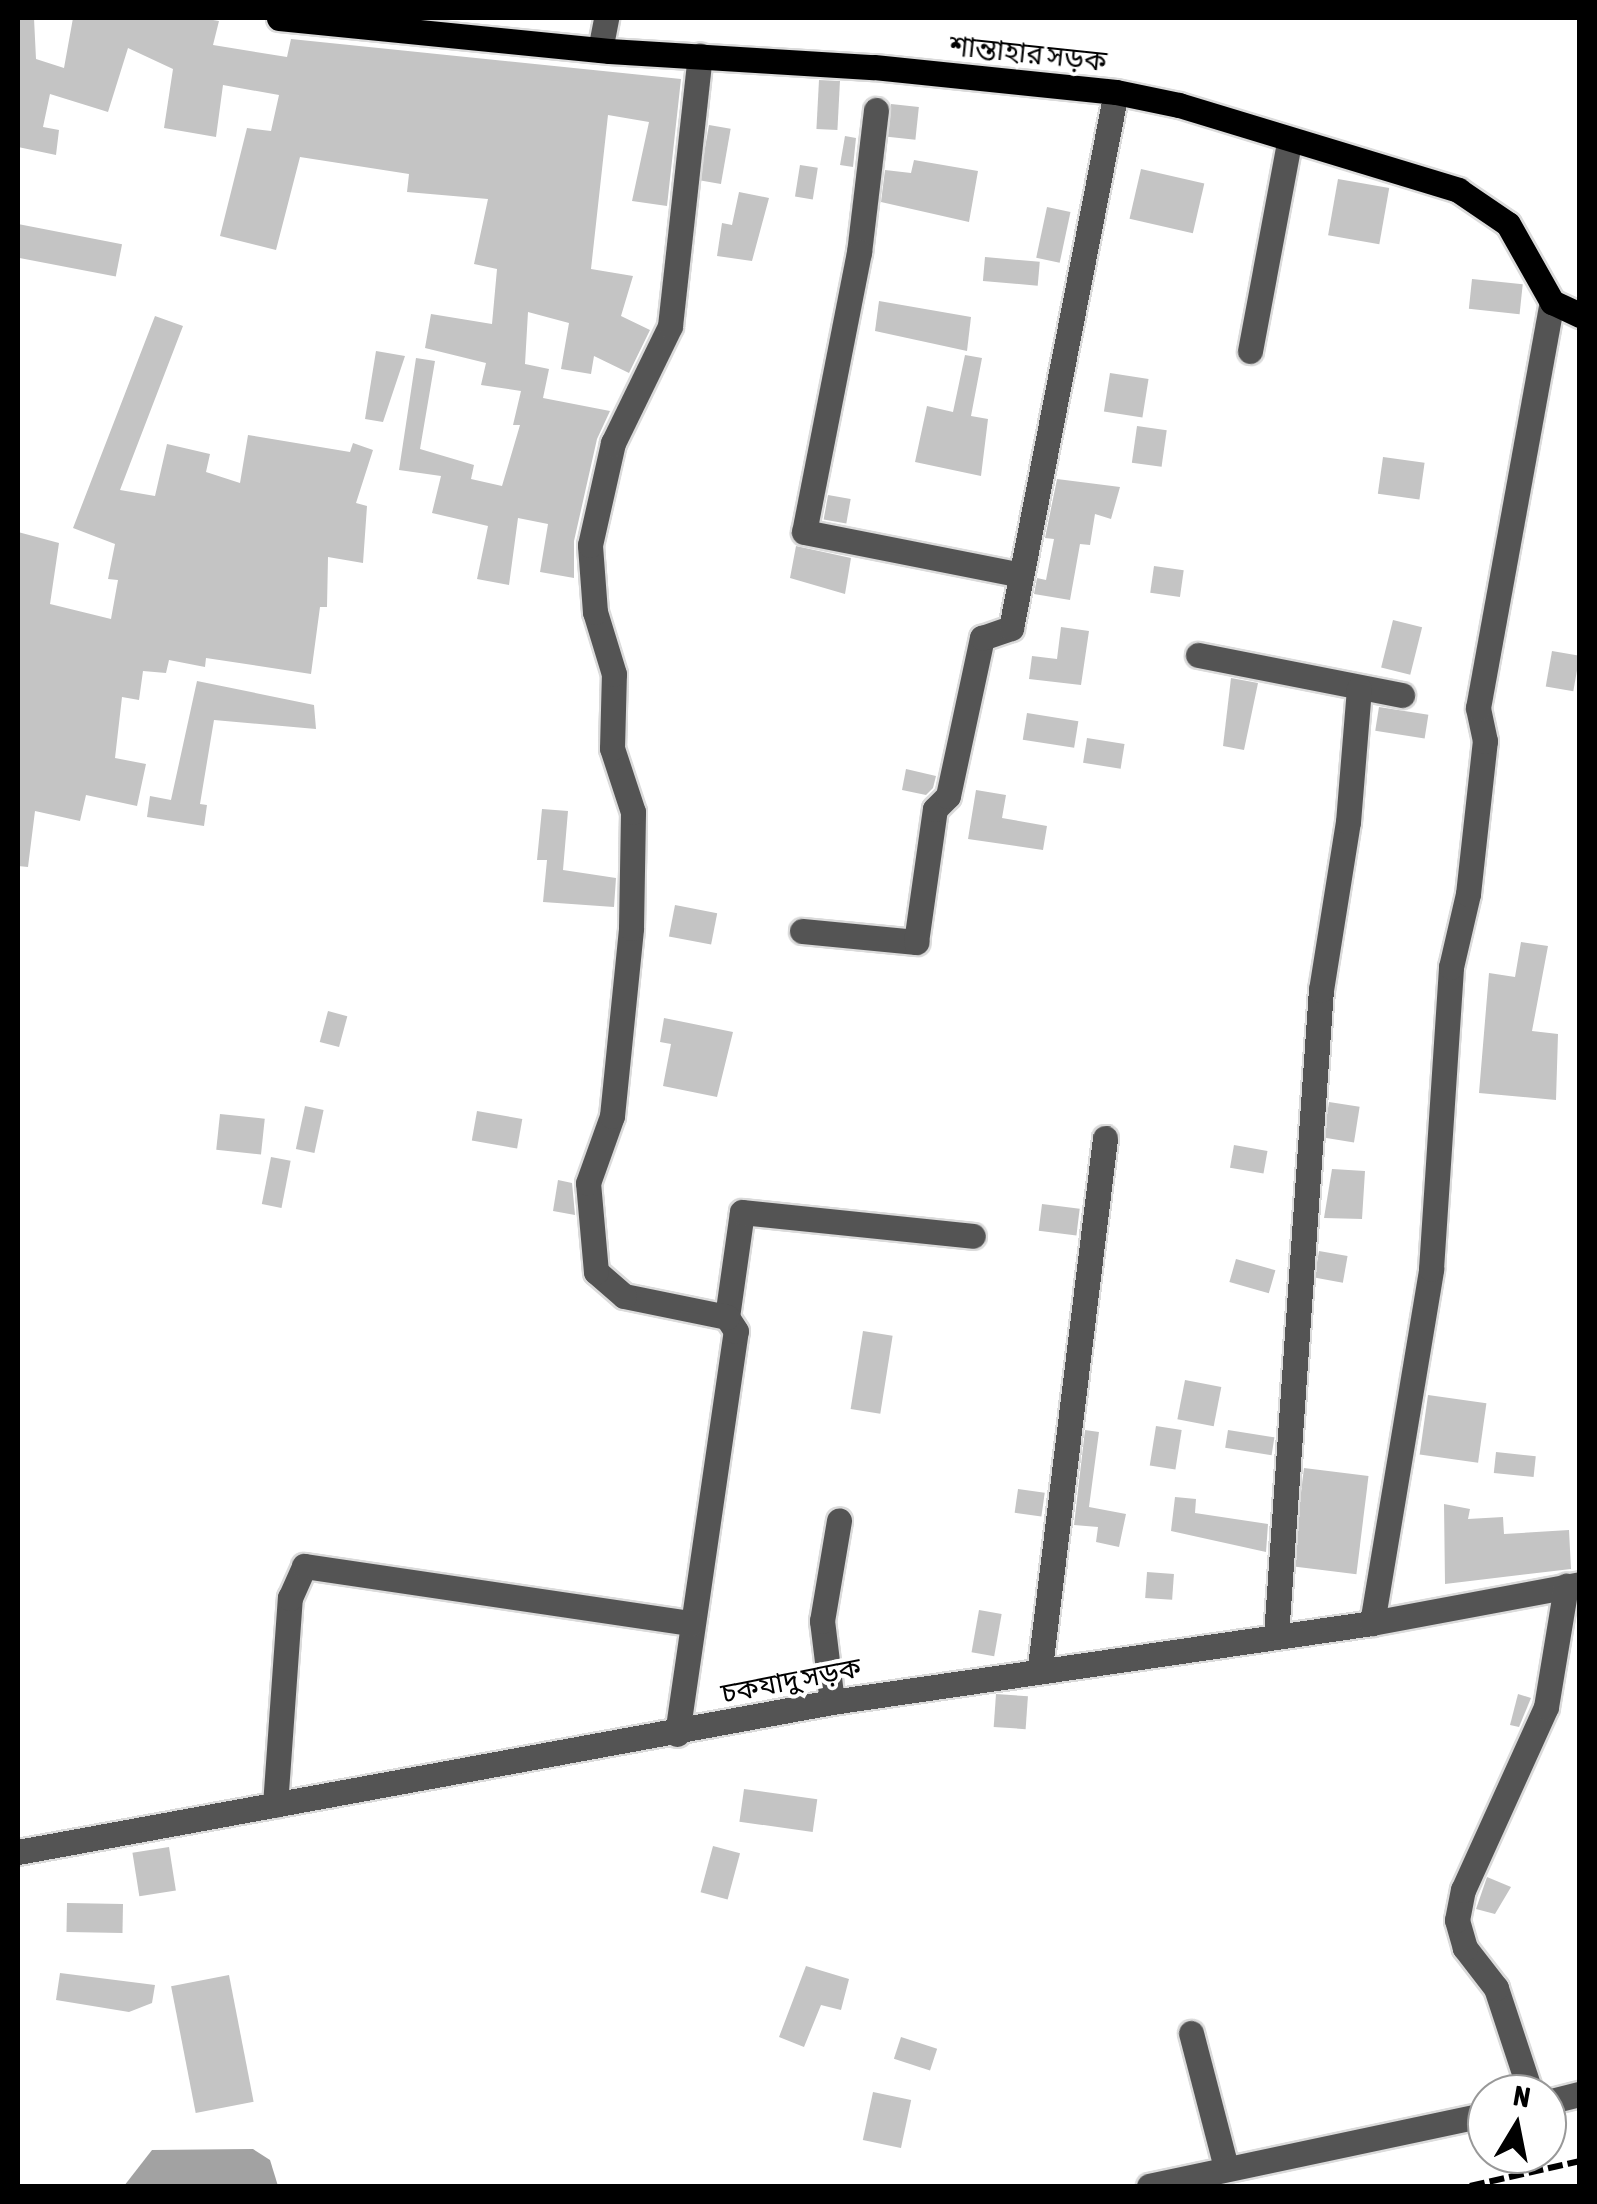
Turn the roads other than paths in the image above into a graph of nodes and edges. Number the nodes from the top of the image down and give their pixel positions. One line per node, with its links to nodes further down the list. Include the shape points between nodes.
1 (279, 18): 3 (main road, শান্তাহার সড়ক)
2 (606, 18): 4 (street)
3 (352, 22): 4 (main road, শান্তাহার সড়ক)
4 (600, 50): 5 (main road, শান্তাহার সড়ক)
5 (700, 56): 6 (main road, শান্তাহার সড়ক); 19 (street, via 670,326 613,443 590,545 595,612 614,674 612,748 633,812 632,928 612,1116 588,1183 596,1272 624,1296)
6 (1116, 92): 8 (main road, শান্তাহার সড়ক); 12 (street)
7 (876, 110): 12 (street, via 859,252 804,532)
8 (1289, 142): 9 (main road, শান্তাহার সড়ক, via 1458,190 1508,224); 11 (street)
9 (1552, 302): 10 (main road); 23 (street, via 1478,708 1485,741 1468,894 1451,967 1431,1269)
10 (1580, 315)
11 (1250, 351)
12 (1021, 574): 16 (street, via 1010,628 982,638 948,796 936,809 916,942)
13 (1198, 655): 14 (street)
14 (1359, 688): 15 (street); 24 (street, via 1348,822 1321,990)
15 (1402, 694)
16 (802, 931)
17 (1105, 1138): 25 (street)
18 (973, 1236): 19 (street, via 742,1212)
19 (727, 1317): 22 (street, via 736,1331 734,1350)
20 (838, 1520): 26 (street, via 822,1621)
21 (1573, 1585): 23 (street, চকযাদু সড়ক); 31 (street, via 1546,1707 1463,1890 1457,1920 1465,1948 1496,1988)
22 (692, 1623): 27 (street); 28 (street, via 304,1566 290,1598)
23 (1372, 1624): 24 (street, চকযাদু সড়ক)
24 (1276, 1636): 25 (street, চকযাদু সড়ক)
25 (1040, 1667): 26 (street, চকযাদু সড়ক)
26 (832, 1702): 27 (street, চকযাদু সড়ক)
27 (677, 1734): 28 (street, চকযাদু সড়ক)
28 (275, 1805): 29 (street, চকযাদু সড়ক)
29 (18, 1852)
30 (1191, 2033): 33 (street)
31 (1524, 2074)
32 (1467, 2118): 33 (street)
33 (1226, 2167): 34 (street)
34 (1149, 2186)

